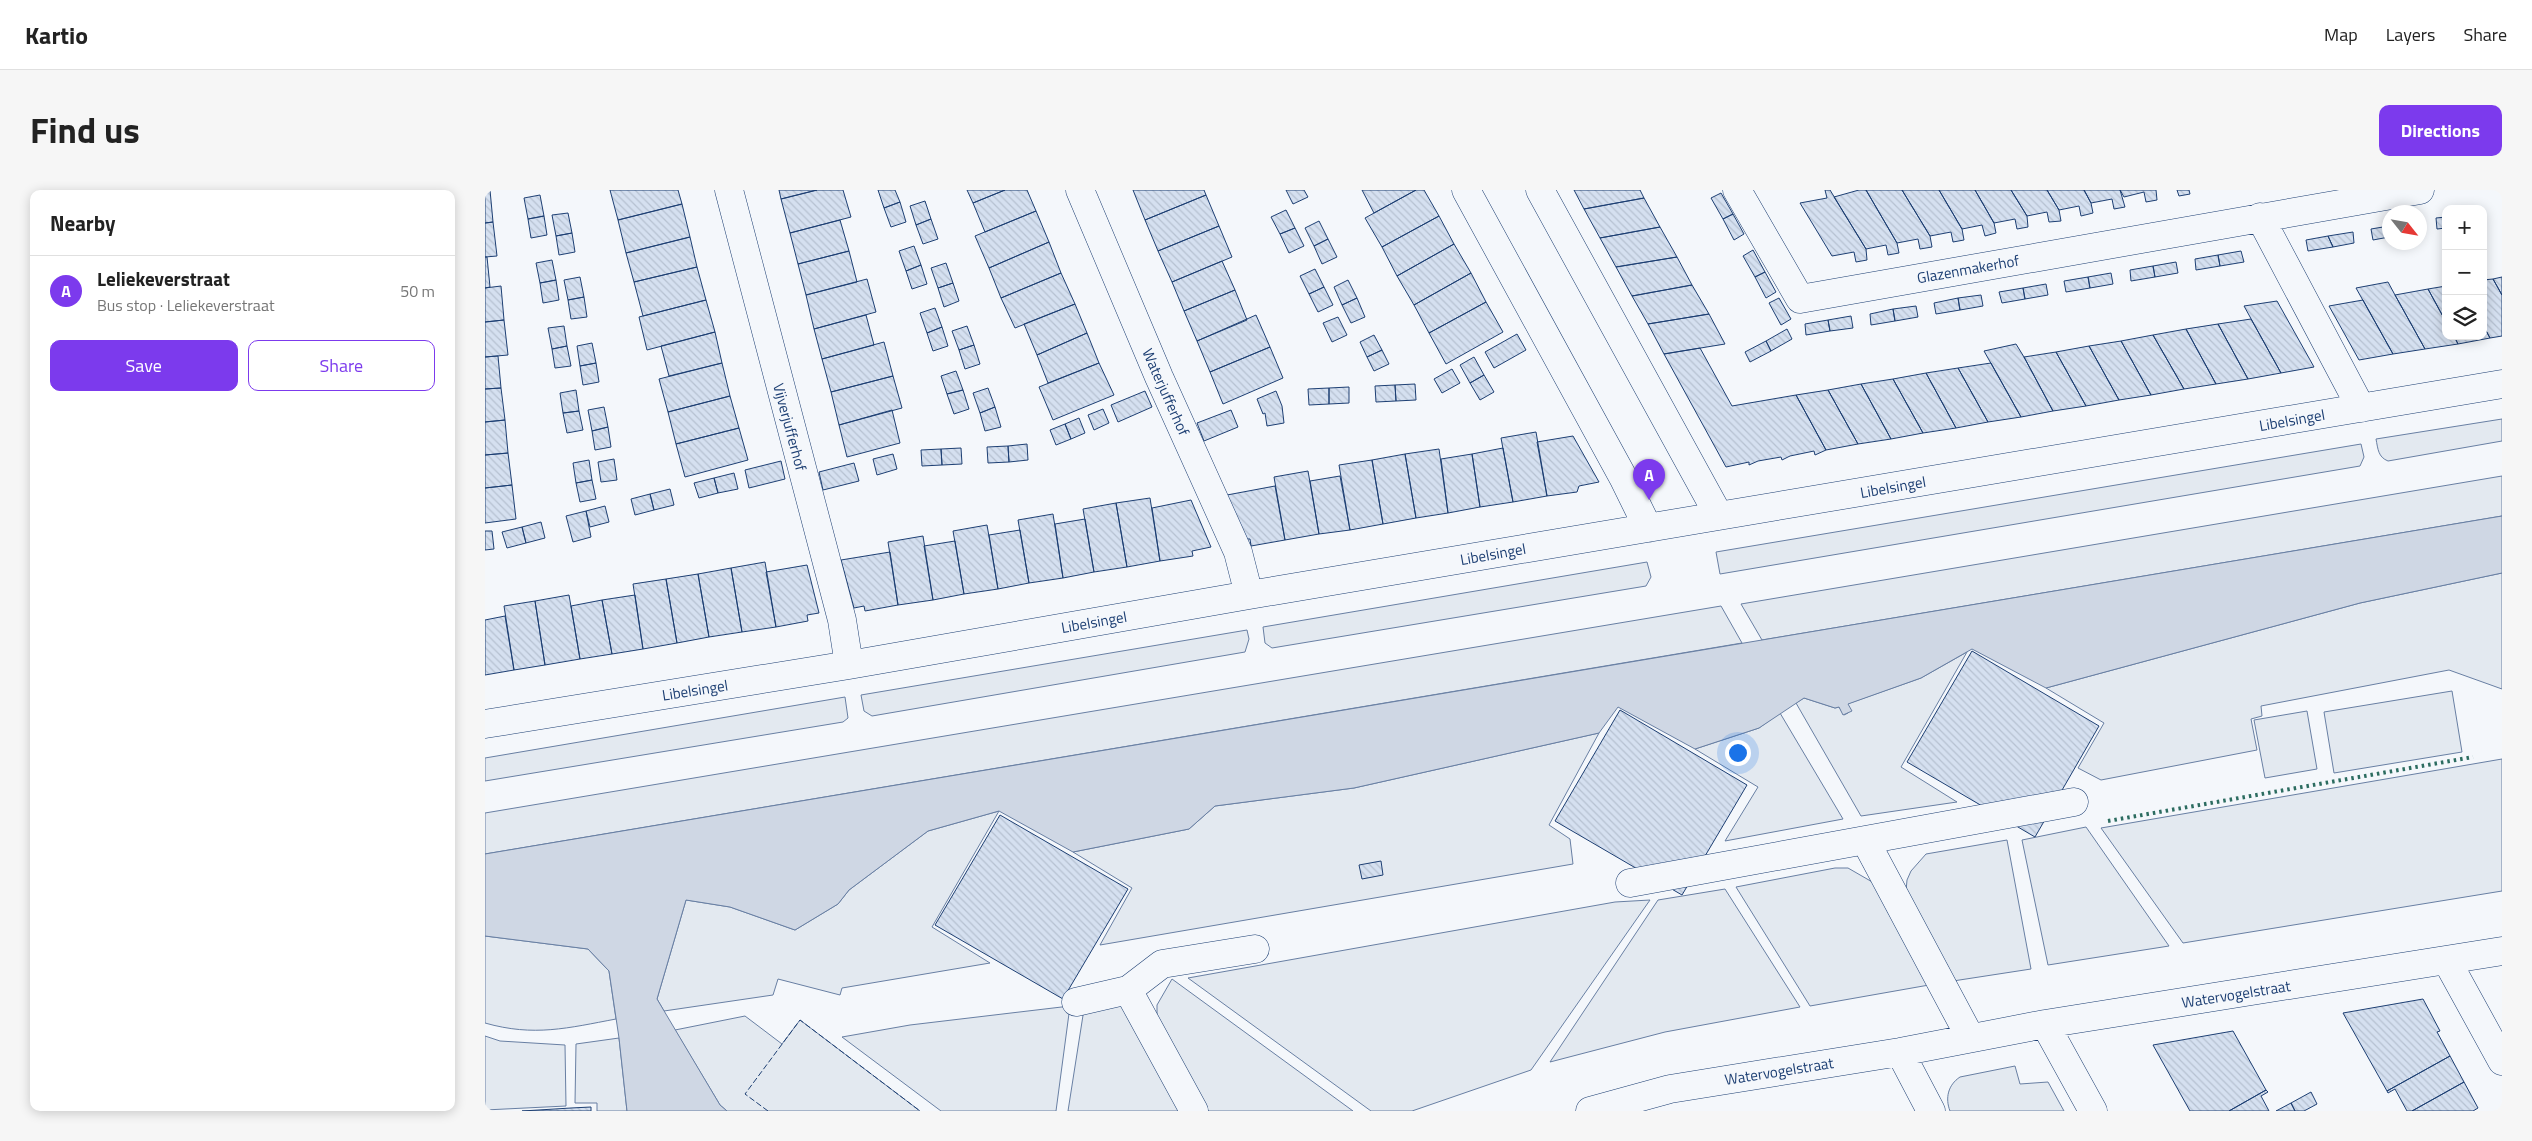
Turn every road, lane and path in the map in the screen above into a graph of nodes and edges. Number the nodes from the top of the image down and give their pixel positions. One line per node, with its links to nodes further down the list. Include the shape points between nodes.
1 (729, 190): 13 (street, Vijverjufferhof, via 842,620)
2 (1079, 190): 12 (street, Waterjufferhof, via 1238,552)
3 (1466, 190): 11 (street)
4 (1540, 190): 10 (street)
5 (1737, 190): 7 (street, Glazenmakerhof, via 1801,299)
6 (2420, 190): 7 (street, Glazenmakerhof)
7 (2260, 217): 9 (street)
8 (2502, 384): 9 (street, Libelsingel)
9 (2361, 408): 10 (street, Libelsingel)
10 (1719, 516): 11 (street, Libelsingel)
11 (1648, 528): 12 (street, Libelsingel)
12 (1249, 595): 13 (street, Libelsingel)
13 (849, 665): 14 (street, Libelsingel)
14 (485, 724)
15 (2074, 802): 16 (street)
16 (1865, 840): 17 (street); 24 (street)
17 (1630, 883)
18 (1255, 949): 21 (street, via 1162,964)
19 (2502, 951): 20 (street, Watervogelstraat)
20 (2447, 961): 23 (street, Watervogelstraat); 26 (street)
21 (1128, 990): 22 (street); 27 (street)
22 (1076, 1002)
23 (2045, 1024): 24 (street, Watervogelstraat); 30 (street)
24 (1970, 1037): 25 (street, Watervogelstraat)
25 (1900, 1052): 28 (street, Watervogelstraat, via 1670,1089); 29 (street)
26 (2502, 1061)
27 (1194, 1111)
28 (1590, 1111)
29 (1931, 1111)
30 (2093, 1111)

